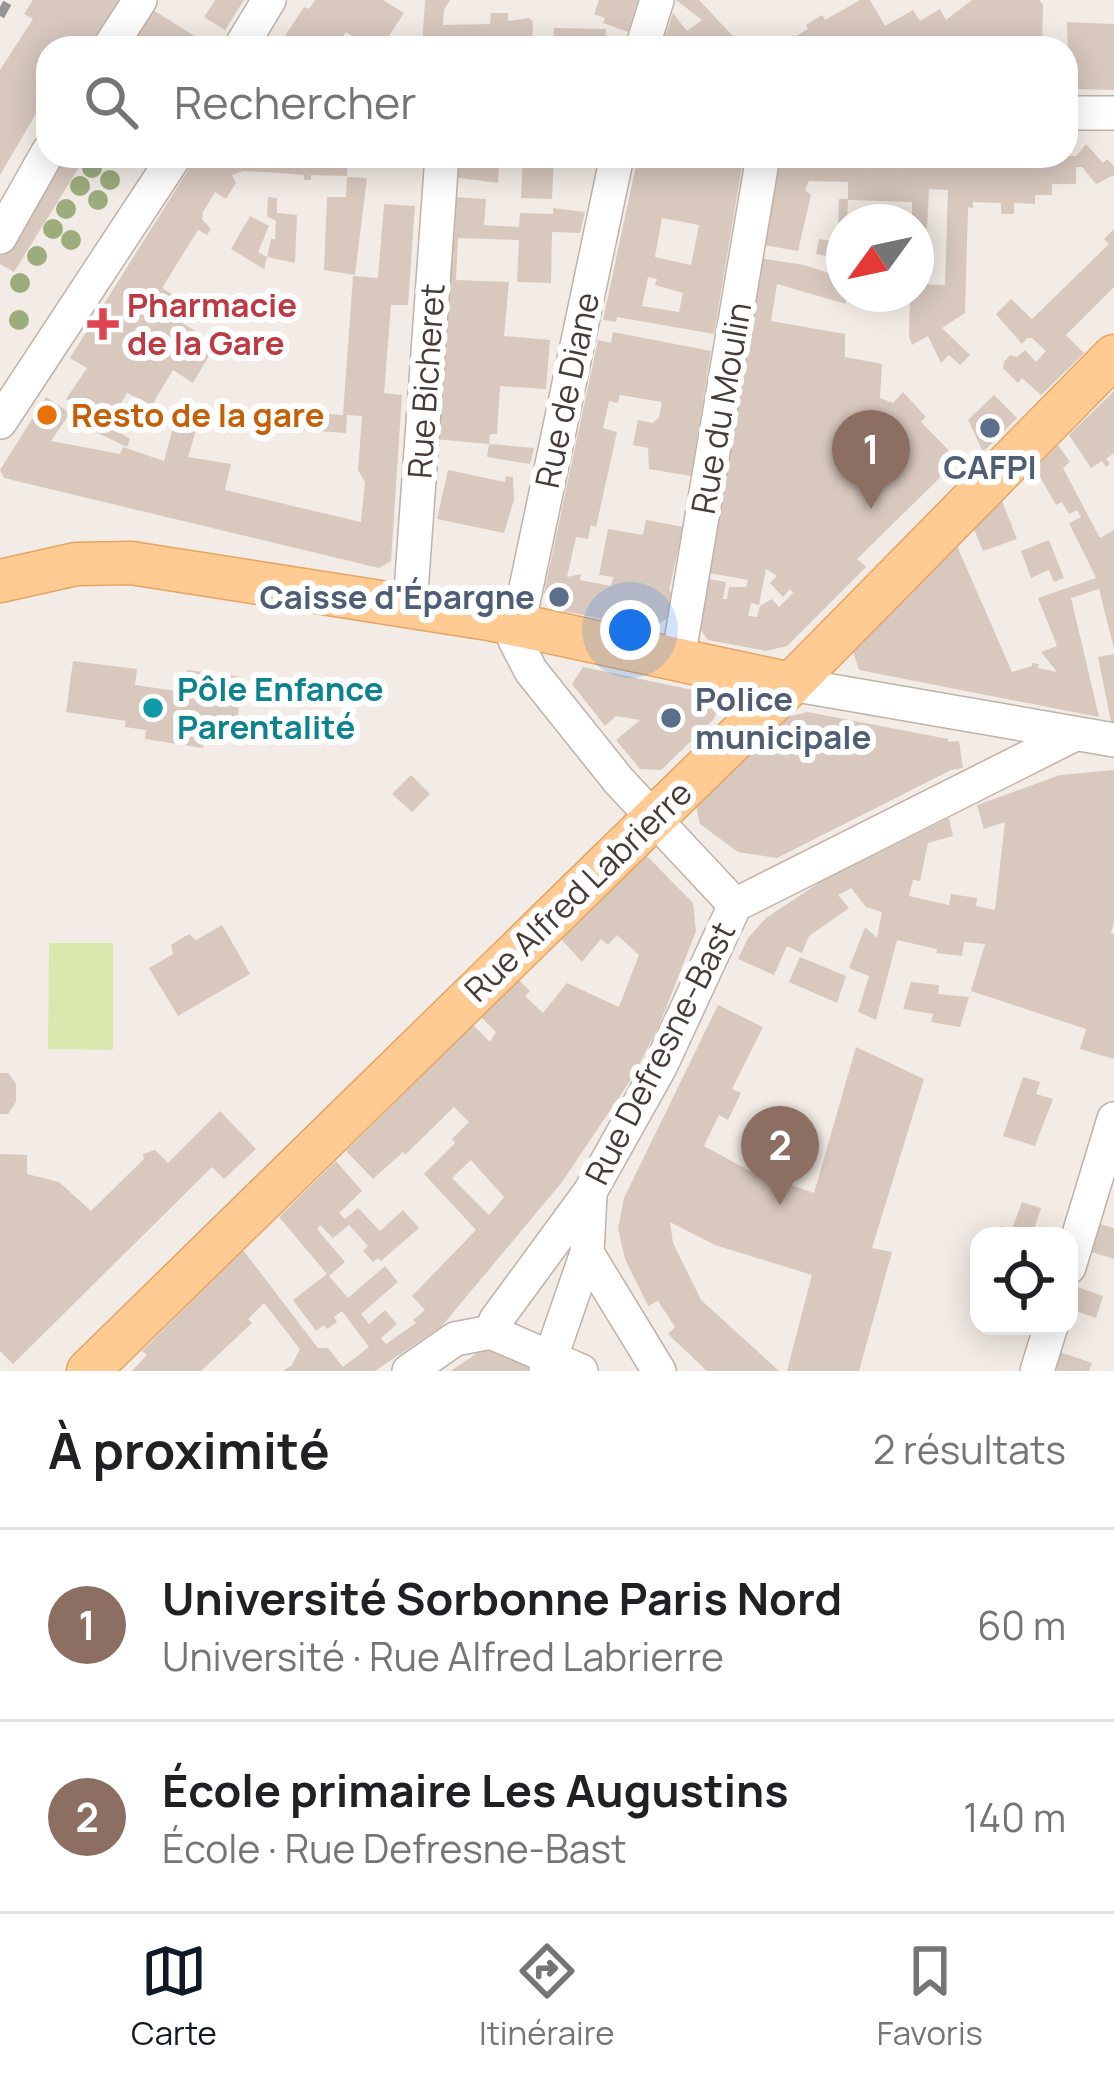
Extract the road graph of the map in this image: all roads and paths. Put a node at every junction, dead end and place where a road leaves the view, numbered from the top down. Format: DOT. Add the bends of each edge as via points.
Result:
graph roads {
  1 [pos="140,0"];
  2 [pos="268,0"];
  3 [pos="657,0"];
  4 [pos="118,36"];
  5 [pos="247,36"];
  6 [pos="646,36"];
  7 [pos="1078,113"];
  8 [pos="1114,113"];
  9 [pos="39,168"];
  10 [pos="167,168"];
  11 [pos="441,168"];
  12 [pos="613,168"];
  13 [pos="761,168"];
  14 [pos="0,237"];
  15 [pos="1114,356"];
  16 [pos="0,422"];
  17 [pos="0,581"];
  18 [pos="410,606"];
  19 [pos="517,625"];
  20 [pos="678,659"];
  21 [pos="791,684"];
  22 [pos="1073,735"];
  23 [pos="1114,740"];
  24 [pos="653,817"];
  25 [pos="735,904"];
  26 [pos="1114,1119"];
  27 [pos="590,1192"];
  28 [pos="1078,1237"];
  29 [pos="587,1253"];
  30 [pos="491,1332"];
  31 [pos="1048,1335"];
  32 [pos="646,1365"];
  33 [pos="560,1366"];
  34 [pos="88,1371"];
  35 [pos="410,1371"];
  36 [pos="1037,1371"];
  1 -- 4 [label="street"];
  2 -- 5 [label="street"];
  3 -- 6 [label="street"];
  7 -- 8 [label="street"];
  9 -- 14 [label="street"];
  10 -- 16 [label="street"];
  11 -- 18 [label="street, Rue Bicheret"];
  12 -- 19 [label="street, Rue de Diane"];
  13 -- 20 [label="street, Rue du Moulin"];
  15 -- 21 [label="main road, Rue Alfred Labrierre"];
  17 -- 18 [label="main road" via="76,564 130,563"];
  18 -- 19 [label="main road"];
  19 -- 20 [label="main road"];
  19 -- 24 [label="street" via="517,649 531,671"];
  20 -- 21 [label="main road"];
  21 -- 22 [label="street"];
  21 -- 24 [label="main road, Rue Alfred Labrierre"];
  22 -- 23 [label="street"];
  22 -- 25 [label="street, Rue Defresne-Bast"];
  24 -- 25 [label="street"];
  24 -- 34 [label="main road, Rue Alfred Labrierre"];
  25 -- 27 [label="street, Rue Defresne-Bast" via="660,1067"];
  26 -- 28 [label="street"];
  27 -- 29 [label="street"];
  27 -- 30 [label="street, Rue Defresne-Bast"];
  29 -- 32 [label="street"];
  29 -- 33 [label="street"];
  30 -- 33 [label="street"];
  30 -- 35 [label="street" via="455,1339"];
  31 -- 36 [label="street"];
}
